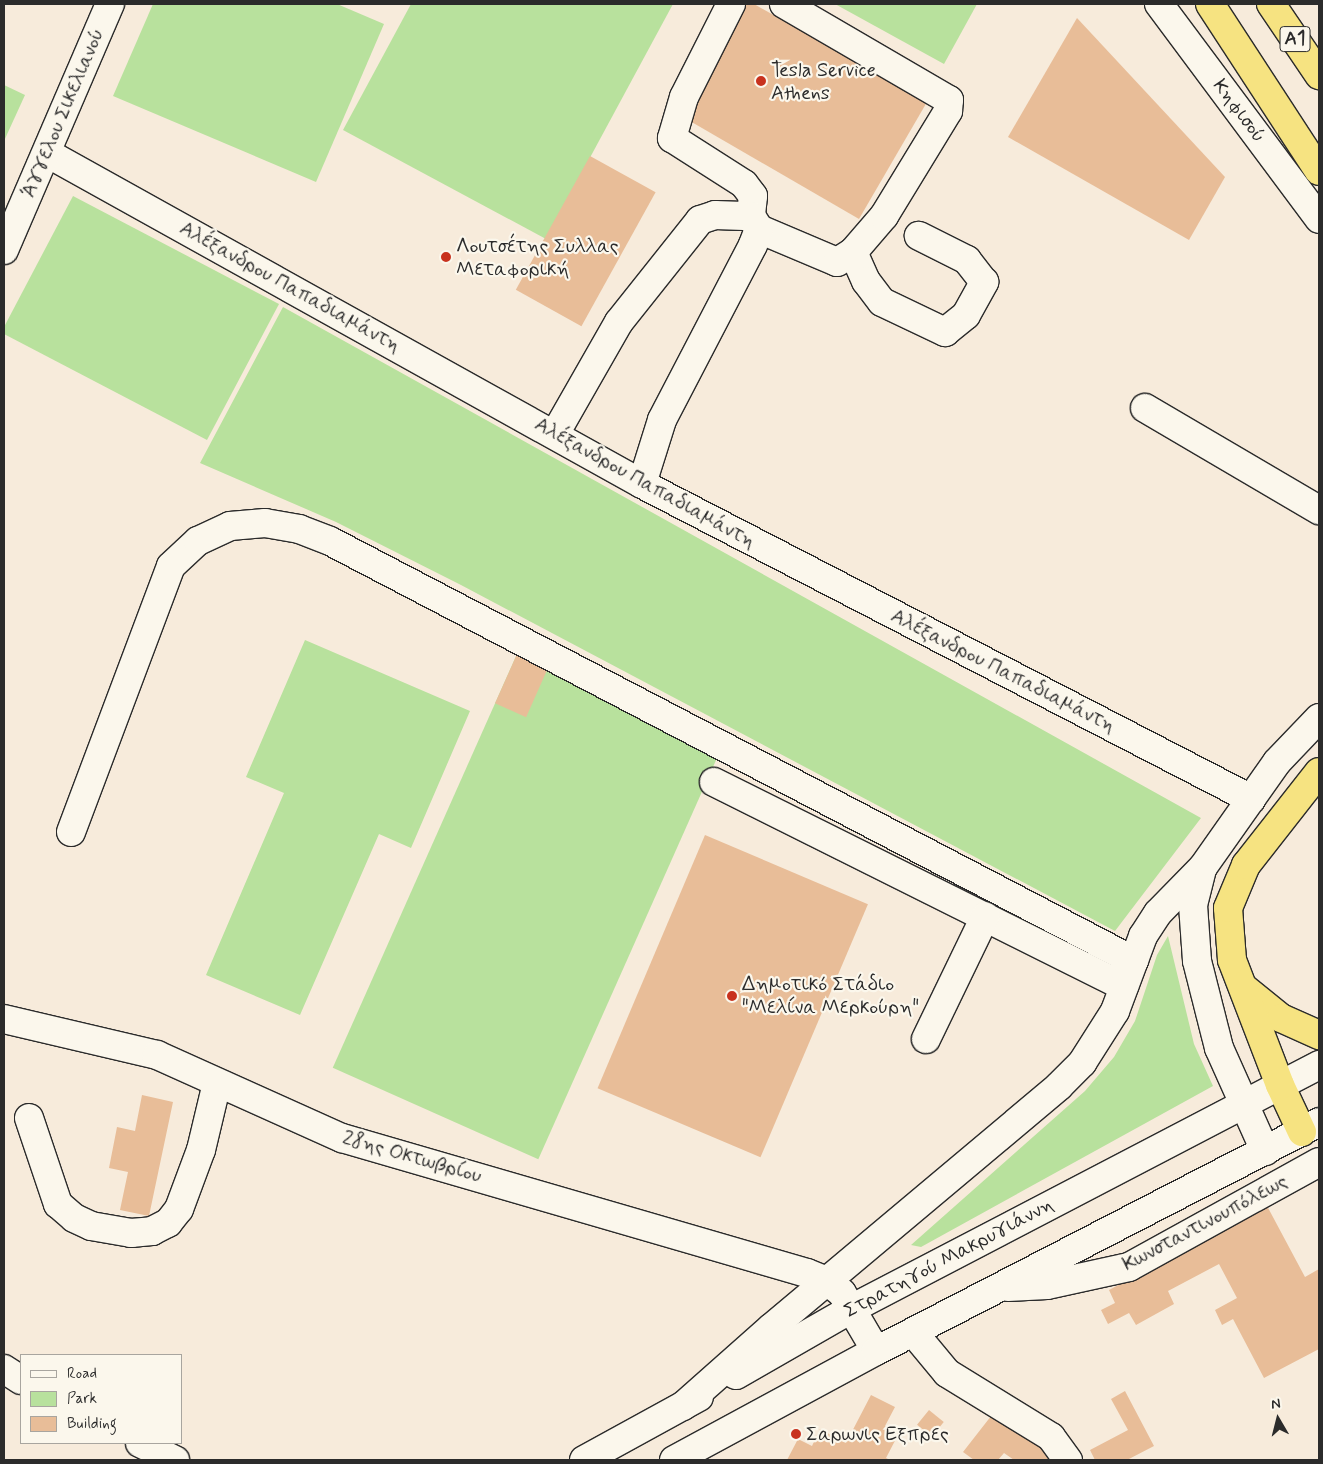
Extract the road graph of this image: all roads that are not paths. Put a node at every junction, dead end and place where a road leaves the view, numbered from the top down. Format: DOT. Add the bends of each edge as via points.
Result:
graph roads {
  1 [pos="110,4"];
  2 [pos="731,4"];
  3 [pos="784,4"];
  4 [pos="1159,4"];
  5 [pos="1210,4"];
  6 [pos="1271,4"];
  7 [pos="1319,75"];
  8 [pos="47,153"];
  9 [pos="1319,171"];
  10 [pos="1319,219"];
  11 [pos="755,223"];
  12 [pos="919,236"];
  13 [pos="4,250"];
  14 [pos="853,252"];
  15 [pos="1145,408"];
  16 [pos="555,434"];
  17 [pos="642,484"];
  18 [pos="1319,510"];
  19 [pos="1319,718"];
  20 [pos="1319,772"];
  21 [pos="714,782"];
  22 [pos="1251,799"];
  23 [pos="70,832"];
  24 [pos="1203,867"];
  25 [pos="985,917"];
  26 [pos="1128,973"];
  27 [pos="1243,988"];
  28 [pos="4,1019"];
  29 [pos="1319,1035"];
  30 [pos="926,1039"];
  31 [pos="1319,1065"];
  32 [pos="217,1083"];
  33 [pos="1280,1085"];
  34 [pos="1244,1102"];
  35 [pos="29,1118"];
  36 [pos="1310,1127"];
  37 [pos="1265,1151"];
  38 [pos="1319,1162"];
  39 [pos="827,1281"];
  40 [pos="999,1288"];
  41 [pos="852,1308"];
  42 [pos="913,1332"];
  43 [pos="876,1351"];
  44 [pos="4,1369"];
  45 [pos="20,1379"];
  46 [pos="684,1406"];
  47 [pos="142,1444"];
  48 [pos="175,1460"];
  49 [pos="584,1460"];
  50 [pos="674,1460"];
  51 [pos="1068,1460"];
  1 -- 8 [label="street, Άγγελου Σικελιανού"];
  2 -- 11 [label="street" via="684,97 672,138 744,184 753,196"];
  3 -- 14 [label="street" via="950,100 948,111 884,216"];
  4 -- 10 [label="street, Κηφισού"];
  5 -- 9 [label="highway"];
  6 -- 7 [label="highway, Α1"];
  8 -- 13 [label="street, Άγγελου Σικελιανού"];
  8 -- 16 [label="street, Αλέξανδρου Παπαδιαμάντη"];
  11 -- 14 [label="street" via="837,262"];
  11 -- 16 [label="street" via="714,215 700,220 619,322"];
  11 -- 17 [label="street" via="662,420"];
  12 -- 14 [label="street" via="967,260 984,282 966,315 945,332 882,302 866,281"];
  15 -- 18 [label="street"];
  16 -- 17 [label="street, Αλέξανδρου Παπαδιαμάντη"];
  17 -- 22 [label="street, Αλέξανδρου Παπαδιαμάντη"];
  19 -- 22 [label="street" via="1292,745"];
  20 -- 27 [label="highway" via="1266,836 1236,883 1228,908 1228,938"];
  21 -- 25 [label="street"];
  22 -- 24 [label="street"];
  23 -- 26 [label="street" via="171,566 198,541 230,526 265,524 299,528 330,541"];
  24 -- 26 [label="street" via="1158,913"];
  24 -- 34 [label="street" via="1193,905 1197,961 1219,1048"];
  25 -- 26 [label="street"];
  25 -- 30 [label="street"];
  26 -- 39 [label="street" via="1100,1039 1059,1086"];
  27 -- 29 [label="highway" via="1281,1018"];
  27 -- 33 [label="highway"];
  28 -- 32 [label="street, 28ης Οκτωβρίου" via="140,1050"];
  31 -- 33 [label="street, Στρατηγού Μακρυγιάννη"];
  32 -- 35 [label="street" via="201,1150 179,1209 168,1223 152,1231 130,1233 91,1226 58,1204"];
  32 -- 39 [label="street, 28ης Οκτωβρίου" via="342,1138 768,1260"];
  33 -- 34 [label="street, Στρατηγού Μακρυγιάννη"];
  33 -- 36 [label="highway"];
  34 -- 37 [label="street"];
  34 -- 41 [label="street, Στρατηγού Μακρυγιάννη"];
  36 -- 37 [label="street"];
  37 -- 40 [label="street"];
  38 -- 40 [label="street, Κωνσταντινουπόλεως" via="1129,1267 1047,1285"];
  39 -- 41 [label="street" via="840,1291"];
  39 -- 46 [label="street"];
  40 -- 42 [label="street"];
  41 -- 43 [label="street"];
  41 -- 46 [label="street, Στρατηγού Μακρυγιάννη"];
  42 -- 43 [label="street"];
  42 -- 51 [label="street" via="947,1373 1051,1437"];
  43 -- 50 [label="street"];
  44 -- 45 [label="street"];
  46 -- 49 [label="street, Στρατηγού Μακρυγιάννη"];
  47 -- 48 [label="street"];
}
